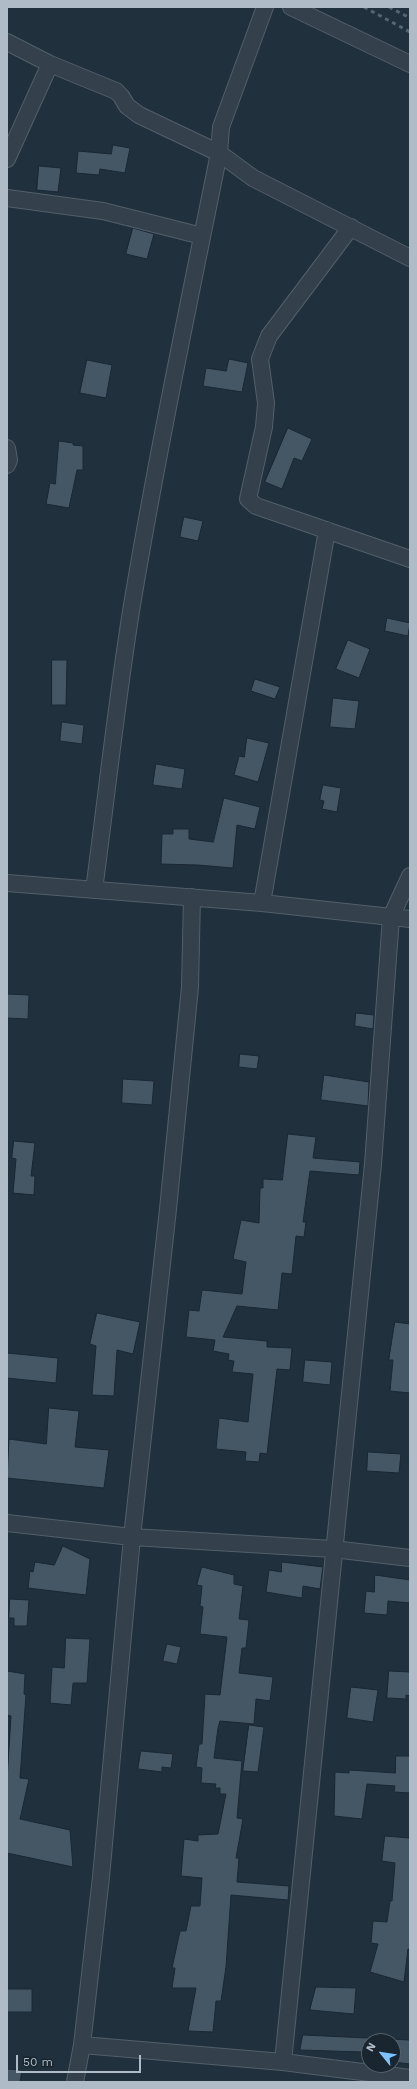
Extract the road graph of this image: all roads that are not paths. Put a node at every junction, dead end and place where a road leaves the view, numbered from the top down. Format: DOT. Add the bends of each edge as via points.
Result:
graph roads {
  1 [pos="265,7"];
  2 [pos="291,7"];
  3 [pos="7,42"];
  4 [pos="50,64"];
  5 [pos="410,64"];
  6 [pos="220,153"];
  7 [pos="7,159"];
  8 [pos="7,198"];
  9 [pos="351,227"];
  10 [pos="202,236"];
  11 [pos="410,258"];
  12 [pos="7,448"];
  13 [pos="7,465"];
  14 [pos="327,530"];
  15 [pos="410,559"];
  16 [pos="410,876"];
  17 [pos="7,883"];
  18 [pos="94,890"];
  19 [pos="192,897"];
  20 [pos="262,903"];
  21 [pos="391,917"];
  22 [pos="410,919"];
  23 [pos="7,1523"];
  24 [pos="132,1537"];
  25 [pos="333,1550"];
  26 [pos="410,1558"];
  27 [pos="82,2045"];
  28 [pos="283,2062"];
  29 [pos="410,2078"];
  30 [pos="75,2082"];
  1 -- 6 [label="street" via="221,127"];
  2 -- 5 [label="street"];
  3 -- 4 [label="street"];
  4 -- 6 [label="street" via="116,91 127,106 139,115"];
  4 -- 7 [label="street"];
  6 -- 9 [label="street" via="253,178"];
  6 -- 10 [label="street"];
  8 -- 10 [label="street" via="103,211"];
  9 -- 11 [label="street"];
  9 -- 14 [label="street" via="264,346 260,359 266,403 264,427 248,499 256,506"];
  10 -- 18 [label="street" via="164,419 133,601"];
  12 -- 13 [label="street"];
  14 -- 15 [label="street"];
  14 -- 20 [label="street"];
  16 -- 21 [label="street"];
  17 -- 18 [label="street"];
  18 -- 19 [label="street"];
  19 -- 20 [label="street"];
  19 -- 24 [label="street" via="190,987"];
  20 -- 21 [label="street"];
  21 -- 22 [label="street"];
  21 -- 25 [label="street" via="373,1164"];
  23 -- 24 [label="street"];
  24 -- 25 [label="street"];
  24 -- 27 [label="street" via="101,1877"];
  25 -- 26 [label="street"];
  25 -- 28 [label="street"];
  27 -- 28 [label="street"];
  27 -- 30 [label="street"];
  28 -- 29 [label="street"];
}
